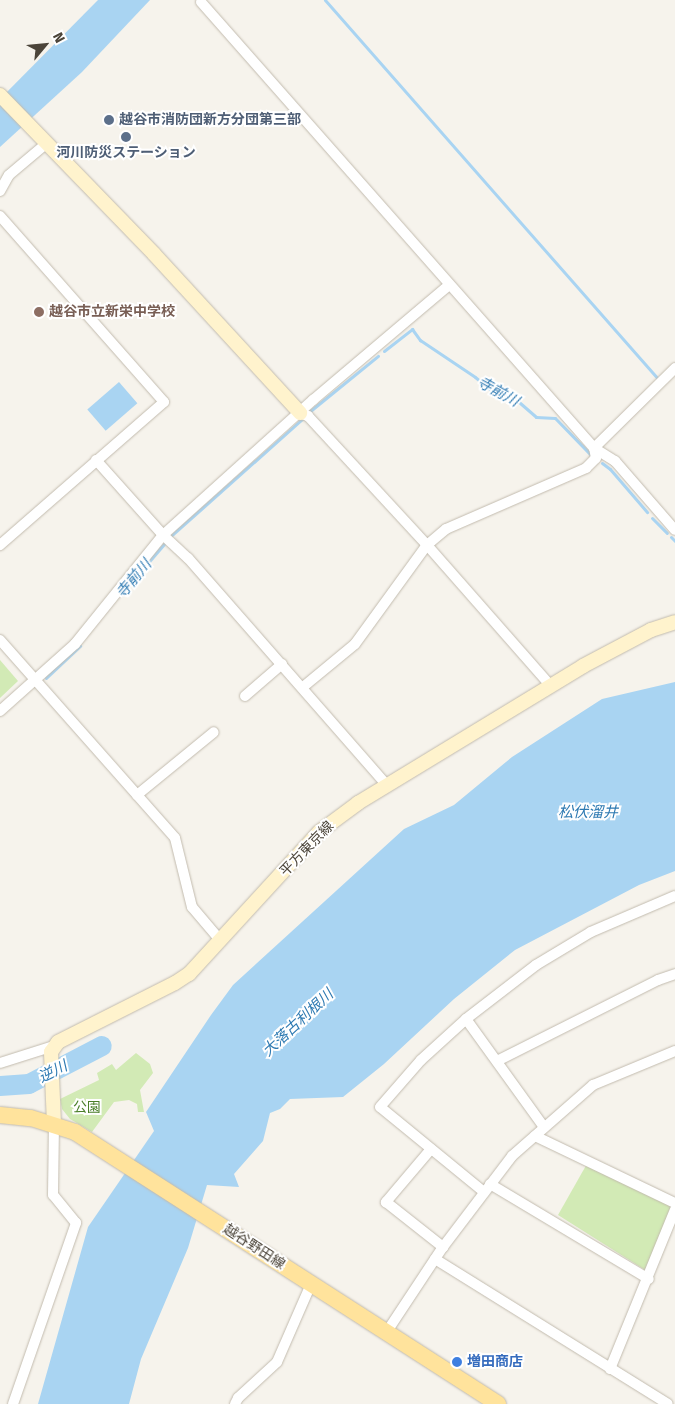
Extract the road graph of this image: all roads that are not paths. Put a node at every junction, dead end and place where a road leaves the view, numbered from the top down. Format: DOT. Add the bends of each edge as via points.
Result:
graph roads {
  1 [pos="201,2"];
  2 [pos="0,95"];
  3 [pos="44,141"];
  4 [pos="0,191"];
  5 [pos="0,216"];
  6 [pos="448,285"];
  7 [pos="675,368"];
  8 [pos="300,413"];
  9 [pos="594,448"];
  10 [pos="96,460"];
  11 [pos="675,530"];
  12 [pos="163,535"];
  13 [pos="0,545"];
  14 [pos="426,546"];
  15 [pos="675,622"];
  16 [pos="0,640"];
  17 [pos="282,664"];
  18 [pos="35,679"];
  19 [pos="550,685"];
  20 [pos="303,687"];
  21 [pos="246,696"];
  22 [pos="0,711"];
  23 [pos="214,732"];
  24 [pos="387,785"];
  25 [pos="137,795"];
  26 [pos="675,896"];
  27 [pos="220,940"];
  28 [pos="675,974"];
  29 [pos="466,1019"];
  30 [pos="54,1046"];
  31 [pos="675,1051"];
  32 [pos="497,1061"];
  33 [pos="0,1063"];
  34 [pos="0,1114"];
  35 [pos="54,1124"];
  36 [pos="544,1127"];
  37 [pos="535,1136"];
  38 [pos="431,1148"];
  39 [pos="487,1188"];
  40 [pos="675,1203"];
  41 [pos="675,1210"];
  42 [pos="443,1247"];
  43 [pos="435,1259"];
  44 [pos="649,1279"];
  45 [pos="311,1284"];
  46 [pos="386,1332"];
  47 [pos="610,1369"];
  48 [pos="13,1404"];
  49 [pos="235,1404"];
  50 [pos="498,1404"];
  51 [pos="668,1404"];
  1 -- 6 [label="street"];
  2 -- 3 [label="main road"];
  3 -- 4 [label="street" via="9,175"];
  3 -- 8 [label="main road" via="154,254"];
  5 -- 10 [label="street" via="164,402"];
  6 -- 8 [label="street"];
  6 -- 9 [label="street"];
  7 -- 9 [label="street"];
  8 -- 12 [label="street"];
  8 -- 14 [label="street" via="308,416"];
  9 -- 11 [label="street" via="615,461"];
  9 -- 14 [label="street" via="596,458 586,468 446,528"];
  10 -- 12 [label="street"];
  10 -- 13 [label="street"];
  12 -- 17 [label="street" via="188,558"];
  12 -- 18 [label="street" via="74,644"];
  14 -- 19 [label="street"];
  14 -- 20 [label="street" via="355,644"];
  15 -- 19 [label="main road, 平方東京線" via="627,642"];
  16 -- 18 [label="street"];
  17 -- 20 [label="street"];
  17 -- 21 [label="street"];
  18 -- 22 [label="street"];
  18 -- 25 [label="street"];
  19 -- 24 [label="main road, 平方東京線"];
  20 -- 24 [label="street"];
  23 -- 25 [label="street"];
  24 -- 27 [label="main road, 平方東京線" via="319,832"];
  25 -- 27 [label="street" via="175,838 192,907"];
  26 -- 29 [label="street" via="591,932 536,965"];
  27 -- 30 [label="main road, 平方東京線" via="182,979 86,1026"];
  28 -- 32 [label="street"];
  29 -- 32 [label="street"];
  29 -- 38 [label="street" via="421,1060 380,1106"];
  30 -- 33 [label="street"];
  30 -- 35 [label="main road" via="51,1052"];
  31 -- 36 [label="street" via="593,1085"];
  32 -- 36 [label="street"];
  34 -- 35 [label="main road, 越谷野田線"];
  35 -- 45 [label="main road, 越谷野田線" via="74,1132"];
  35 -- 48 [label="street" via="52,1195 76,1223"];
  36 -- 37 [label="street"];
  37 -- 39 [label="street" via="512,1156"];
  37 -- 40 [label="street"];
  38 -- 39 [label="street"];
  38 -- 42 [label="street" via="386,1202"];
  39 -- 42 [label="street"];
  39 -- 44 [label="street"];
  41 -- 44 [label="street"];
  42 -- 43 [label="street"];
  43 -- 46 [label="street"];
  43 -- 47 [label="street"];
  44 -- 47 [label="street"];
  45 -- 46 [label="main road, 越谷野田線"];
  45 -- 49 [label="street" via="277,1362"];
  46 -- 50 [label="main road, 越谷野田線"];
  47 -- 51 [label="street"];
}
